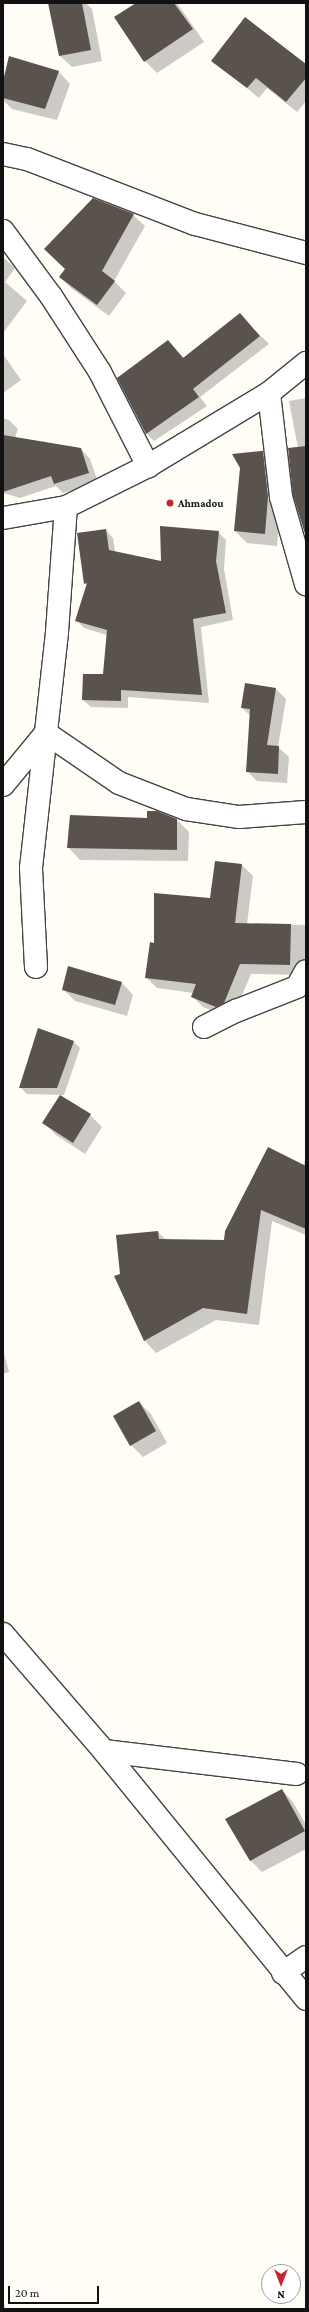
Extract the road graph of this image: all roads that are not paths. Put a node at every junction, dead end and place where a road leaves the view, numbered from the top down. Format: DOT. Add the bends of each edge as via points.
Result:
graph roads {
  1 [pos="3,154"];
  2 [pos="3,231"];
  3 [pos="306,253"];
  4 [pos="306,363"];
  5 [pos="269,393"];
  6 [pos="148,466"];
  7 [pos="66,507"];
  8 [pos="3,518"];
  9 [pos="306,584"];
  10 [pos="46,733"];
  11 [pos="3,785"];
  12 [pos="306,812"];
  13 [pos="36,967"];
  14 [pos="306,971"];
  15 [pos="204,1027"];
  16 [pos="3,1634"];
  17 [pos="104,1751"];
  18 [pos="297,1774"];
  19 [pos="306,1957"];
  20 [pos="283,1973"];
  21 [pos="306,1999"];
  1 -- 3 [label="street" via="27,159 195,224"];
  2 -- 6 [label="street" via="52,296 100,372"];
  4 -- 5 [label="street"];
  5 -- 6 [label="street"];
  5 -- 9 [label="street" via="281,497"];
  6 -- 7 [label="street"];
  7 -- 8 [label="street"];
  7 -- 10 [label="street" via="57,632"];
  10 -- 11 [label="street"];
  10 -- 12 [label="street" via="118,783 186,809 239,817"];
  10 -- 13 [label="street" via="31,868"];
  14 -- 15 [label="street" via="297,987 236,1011"];
  16 -- 17 [label="street"];
  17 -- 18 [label="street"];
  17 -- 20 [label="street"];
  19 -- 20 [label="street"];
  20 -- 21 [label="street"];
}
